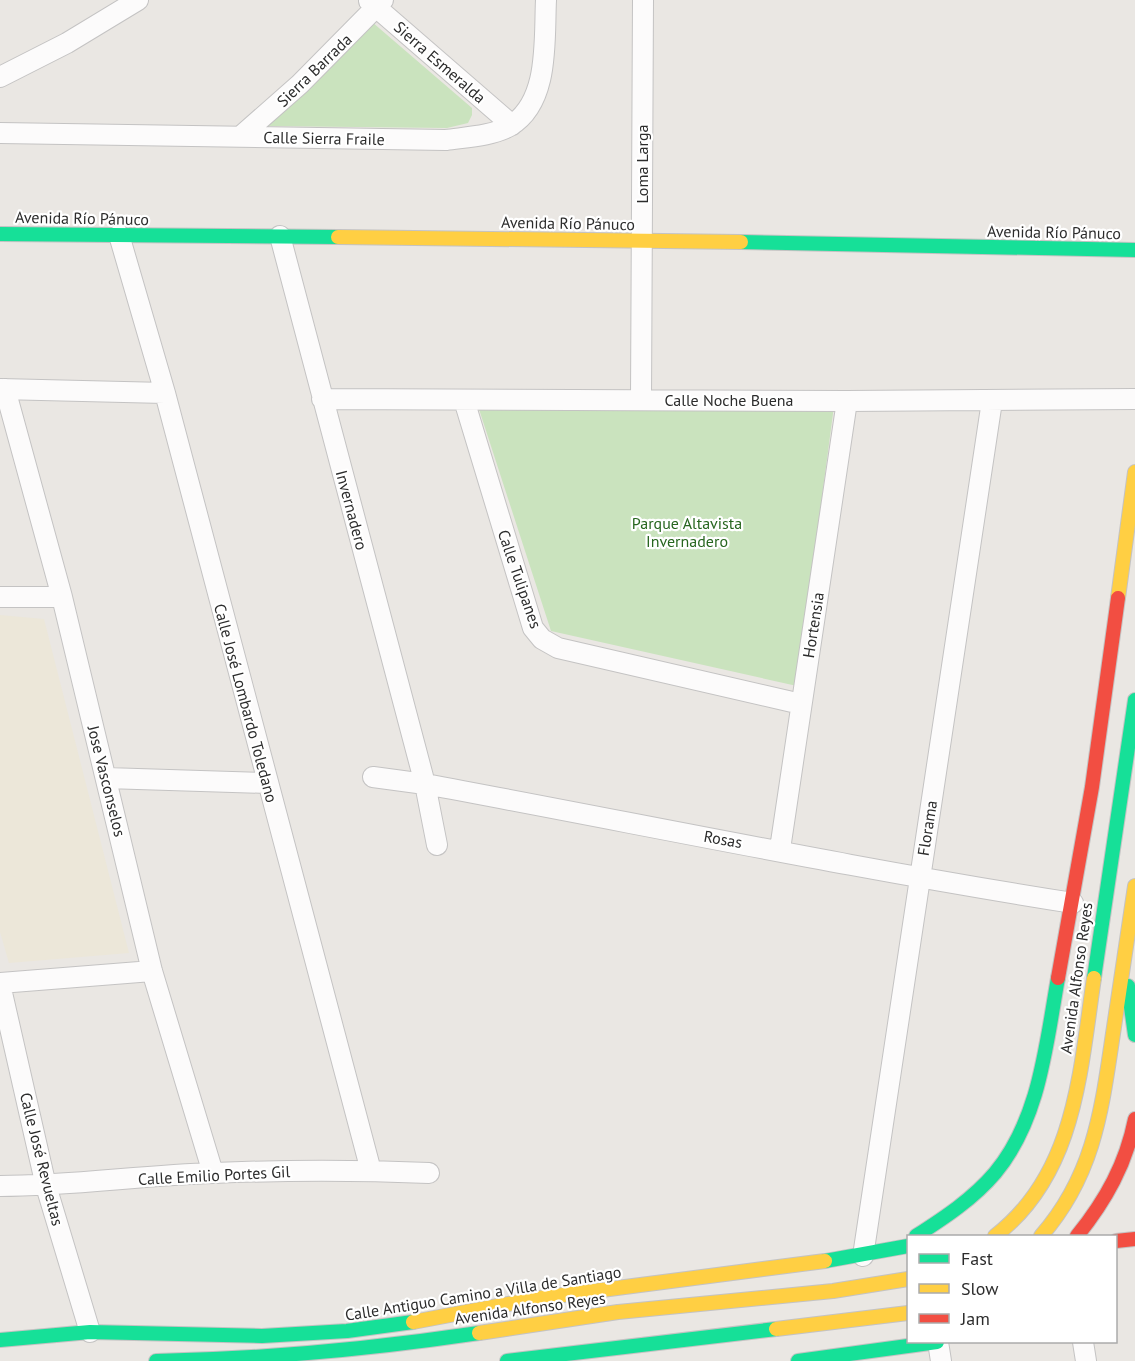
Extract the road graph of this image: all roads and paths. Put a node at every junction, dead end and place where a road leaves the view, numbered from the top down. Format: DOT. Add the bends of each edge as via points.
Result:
graph roads {
  1 [pos="138,0"];
  2 [pos="546,0"];
  3 [pos="644,0"];
  4 [pos="376,3"];
  5 [pos="0,77"];
  6 [pos="512,125"];
  7 [pos="0,133"];
  8 [pos="241,136"];
  9 [pos="0,234"];
  10 [pos="119,235"];
  11 [pos="280,236"];
  12 [pos="641,240"];
  13 [pos="1135,250"];
  14 [pos="2,389"];
  15 [pos="165,393"];
  16 [pos="322,399"];
  17 [pos="641,399"];
  18 [pos="1135,399"];
  19 [pos="464,400"];
  20 [pos="847,401"];
  21 [pos="992,401"];
  22 [pos="1135,472"];
  23 [pos="0,597"];
  24 [pos="62,597"];
  25 [pos="1135,700"];
  26 [pos="801,704"];
  27 [pos="373,777"];
  28 [pos="106,778"];
  29 [pos="267,783"];
  30 [pos="424,784"];
  31 [pos="437,845"];
  32 [pos="780,849"];
  33 [pos="920,879"];
  34 [pos="1135,886"];
  35 [pos="1073,903"];
  36 [pos="1123,963"];
  37 [pos="152,971"];
  38 [pos="0,983"];
  39 [pos="5,1026"];
  40 [pos="1135,1035"];
  41 [pos="1135,1119"];
  42 [pos="1053,1169"];
  43 [pos="371,1171"];
  44 [pos="213,1173"];
  45 [pos="429,1173"];
  46 [pos="0,1186"];
  47 [pos="46,1186"];
  48 [pos="1087,1187"];
  49 [pos="1111,1191"];
  50 [pos="1000,1233"];
  51 [pos="1022,1234"];
  52 [pos="917,1235"];
  53 [pos="1042,1235"];
  54 [pos="1078,1235"];
  55 [pos="1135,1239"];
  56 [pos="1117,1241"];
  57 [pos="907,1245"];
  58 [pos="862,1256"];
  59 [pos="723,1275"];
  60 [pos="907,1279"];
  61 [pos="618,1312"];
  62 [pos="907,1313"];
  63 [pos="90,1332"];
  64 [pos="0,1340"];
  65 [pos="924,1343"];
  66 [pos="938,1343"];
  67 [pos="1083,1343"];
  68 [pos="643,1353"];
  69 [pos="156,1361"];
  70 [pos="507,1361"];
  71 [pos="798,1361"];
  72 [pos="941,1361"];
  73 [pos="1086,1361"];
  1 -- 5 [label="street" via="67,44"];
  2 -- 6 [label="street" via="540,83"];
  3 -- 12 [label="street, Loma Larga"];
  4 -- 6 [label="street, Sierra Esmeralda"];
  4 -- 8 [label="street, Sierra Barrada" via="300,84"];
  6 -- 8 [label="street, Calle Sierra Fraile" via="480,136 447,140"];
  7 -- 8 [label="street, Calle Sierra Fraile"];
  9 -- 10 [label="street, Avenida Río Pánuco"];
  10 -- 11 [label="street, Avenida Río Pánuco"];
  10 -- 15 [label="street, Calle José Lombardo Toledano"];
  11 -- 12 [label="street, Avenida Río Pánuco"];
  11 -- 16 [label="street, Invernadero"];
  12 -- 13 [label="street, Avenida Río Pánuco"];
  12 -- 17 [label="street, Loma Larga"];
  14 -- 15 [label="street"];
  14 -- 24 [label="street, Jose Vasconselos"];
  15 -- 29 [label="street, Calle José Lombardo Toledano"];
  16 -- 19 [label="street, Calle Noche Buena"];
  16 -- 30 [label="street, Invernadero"];
  17 -- 19 [label="street, Calle Noche Buena"];
  17 -- 20 [label="street, Calle Noche Buena"];
  18 -- 21 [label="street, Calle Noche Buena"];
  19 -- 26 [label="street, Calle Tulipanes" via="533,628 542,639 558,648"];
  20 -- 21 [label="street, Calle Noche Buena"];
  20 -- 26 [label="street, Hortensia"];
  21 -- 33 [label="street, Florama"];
  22 -- 35 [label="street"];
  23 -- 24 [label="street"];
  24 -- 28 [label="street, Jose Vasconselos"];
  25 -- 42 [label="street, Avenida Alfonso Reyes" via="1075,1102"];
  26 -- 32 [label="street, Hortensia"];
  27 -- 30 [label="street, Rosas"];
  28 -- 29 [label="street"];
  28 -- 37 [label="street, Jose Vasconselos"];
  29 -- 43 [label="street, Calle José Lombardo Toledano"];
  30 -- 31 [label="street, Invernadero"];
  30 -- 32 [label="street, Rosas"];
  32 -- 33 [label="street, Rosas"];
  33 -- 35 [label="street, Rosas"];
  33 -- 58 [label="street, Florama"];
  34 -- 36 [label="street"];
  35 -- 52 [label="street" via="1032,1104 1015,1143 975,1196"];
  36 -- 40 [label="street"];
  36 -- 48 [label="street"];
  37 -- 38 [label="street"];
  37 -- 44 [label="street, Jose Vasconselos"];
  38 -- 39 [label="street, Calle José Revueltas"];
  39 -- 47 [label="street, Calle José Revueltas"];
  41 -- 49 [label="street" via="1127,1156"];
  42 -- 48 [label="street"];
  42 -- 50 [label="street, Avenida Alfonso Reyes" via="1032,1202"];
  43 -- 44 [label="street, Calle Emilio Portes Gil"];
  43 -- 45 [label="street, Calle Emilio Portes Gil"];
  44 -- 47 [label="street, Calle Emilio Portes Gil"];
  46 -- 47 [label="street, Calle Emilio Portes Gil"];
  47 -- 63 [label="street, Calle José Revueltas"];
  48 -- 49 [label="street"];
  48 -- 53 [label="street"];
  49 -- 54 [label="street"];
  50 -- 51 [label="street"];
  55 -- 56 [label="street"];
  57 -- 58 [label="street, Calle Antiguo Camino a Villa de Santiago"];
  58 -- 59 [label="street, Calle Antiguo Camino a Villa de Santiago"];
  59 -- 61 [label="street"];
  59 -- 63 [label="street, Calle Antiguo Camino a Villa de Santiago" via="540,1298 347,1331 262,1336"];
  60 -- 61 [label="street, Avenida Alfonso Reyes"];
  61 -- 69 [label="street, Avenida Alfonso Reyes" via="368,1349 251,1359"];
  62 -- 68 [label="street"];
  63 -- 64 [label="street, Calle Antiguo Camino a Villa de Santiago"];
  65 -- 71 [label="street"];
  66 -- 72 [label="street"];
  67 -- 73 [label="street"];
  68 -- 70 [label="street"];
}
